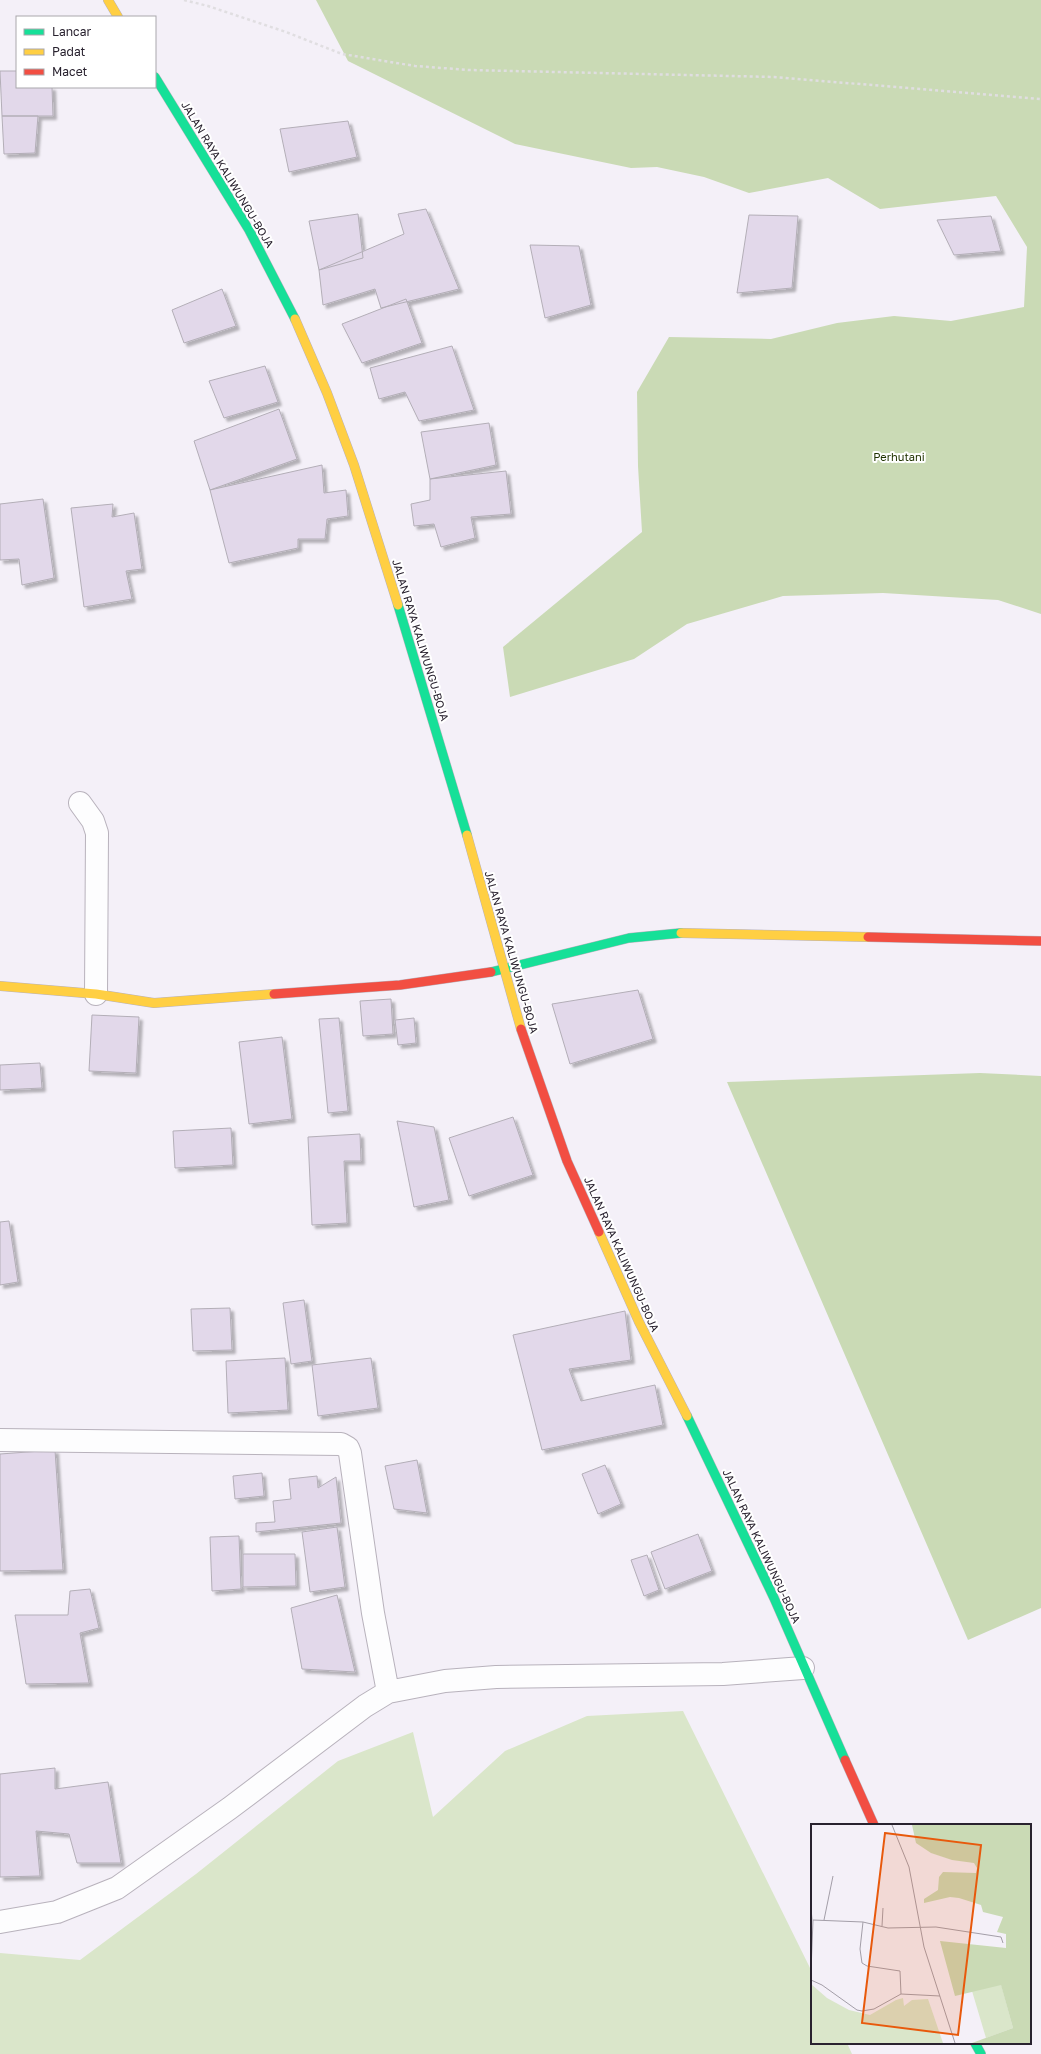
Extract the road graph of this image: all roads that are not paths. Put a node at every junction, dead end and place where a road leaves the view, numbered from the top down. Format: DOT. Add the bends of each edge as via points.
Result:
graph roads {
  1 [pos="108,0"];
  2 [pos="117,16"];
  3 [pos="156,79"];
  4 [pos="80,803"];
  5 [pos="1041,941"];
  6 [pos="504,970"];
  7 [pos="0,986"];
  8 [pos="96,994"];
  9 [pos="0,1440"];
  10 [pos="804,1668"];
  11 [pos="388,1692"];
  12 [pos="874,1824"];
  13 [pos="0,1922"];
  14 [pos="976,2044"];
  15 [pos="981,2054"];
  1 -- 2 [label="main road"];
  3 -- 6 [label="main road, JALAN RAYA KALIWUNGU-BOJA" via="249,230 301,330 327,393 354,465 400,610"];
  4 -- 8 [label="street" via="94,821 97,834"];
  5 -- 6 [label="main road" via="675,933 629,938"];
  6 -- 8 [label="main road" via="400,985 154,1003"];
  6 -- 10 [label="main road, JALAN RAYA KALIWUNGU-BOJA" via="530,1058 567,1161 639,1322 692,1425 774,1598"];
  7 -- 8 [label="main road"];
  9 -- 11 [label="street" via="345,1446 350,1453 373,1613"];
  10 -- 11 [label="street" via="723,1674 496,1677 445,1681"];
  10 -- 12 [label="main road, JALAN RAYA KALIWUNGU-BOJA"];
  11 -- 13 [label="street" via="365,1706 236,1804 117,1888 57,1912"];
  14 -- 15 [label="main road"];
}
